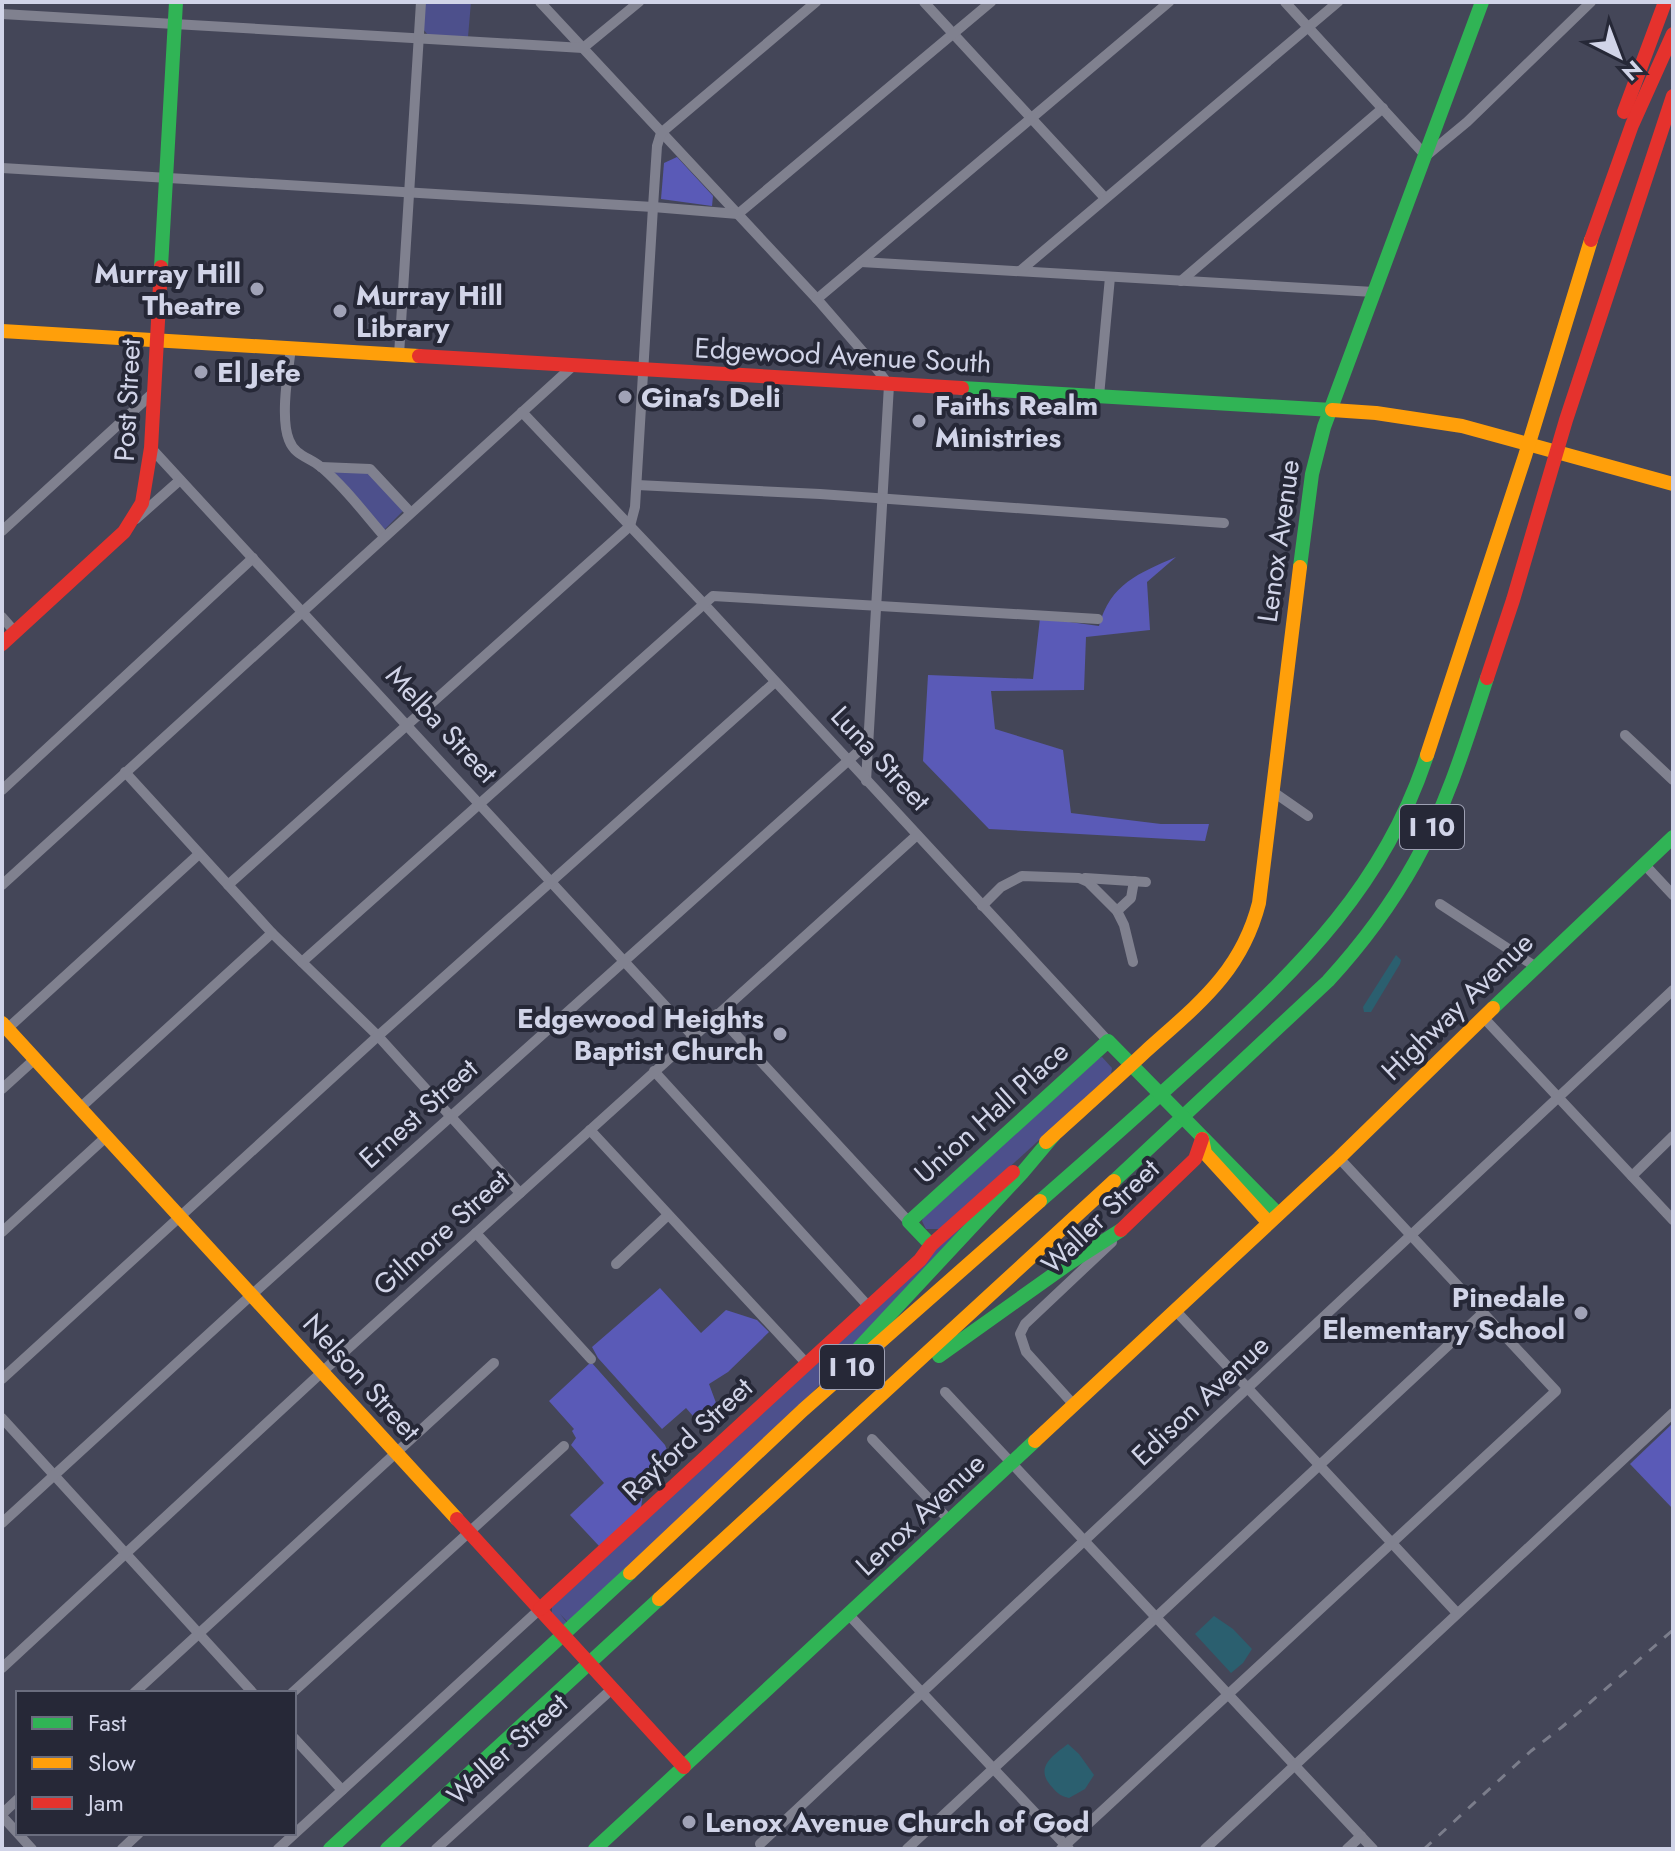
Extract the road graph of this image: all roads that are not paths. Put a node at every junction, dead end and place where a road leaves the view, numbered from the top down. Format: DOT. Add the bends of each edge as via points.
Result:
graph roads {
  1 [pos="176,2"];
  2 [pos="421,2"];
  3 [pos="540,2"];
  4 [pos="639,2"];
  5 [pos="816,2"];
  6 [pos="924,2"];
  7 [pos="991,2"];
  8 [pos="1169,2"];
  9 [pos="1285,2"];
  10 [pos="1338,2"];
  11 [pos="1482,2"];
  12 [pos="1591,2"];
  13 [pos="1665,2"];
  14 [pos="2,14"];
  15 [pos="175,24"];
  16 [pos="1308,27"];
  17 [pos="954,34"];
  18 [pos="1673,34"];
  19 [pos="418,38"];
  20 [pos="583,48"];
  21 [pos="1673,96"];
  22 [pos="1383,108"];
  23 [pos="1032,118"];
  24 [pos="1673,127"];
  25 [pos="661,133"];
  26 [pos="1426,156"];
  27 [pos="1649,166"];
  28 [pos="2,168"];
  29 [pos="167,178"];
  30 [pos="1607,187"];
  31 [pos="409,192"];
  32 [pos="1105,198"];
  33 [pos="653,207"];
  34 [pos="738,214"];
  35 [pos="861,262"];
  36 [pos="1020,271"];
  37 [pos="1110,277"];
  38 [pos="1181,281"];
  39 [pos="1374,292"];
  40 [pos="817,299"];
  41 [pos="2,331"];
  42 [pos="156,340"];
  43 [pos="291,348"];
  44 [pos="399,355"];
  45 [pos="574,365"];
  46 [pos="644,370"];
  47 [pos="889,385"];
  48 [pos="154,392"];
  49 [pos="1099,396"];
  50 [pos="1331,410"];
  51 [pos="522,412"];
  52 [pos="151,448"];
  53 [pos="321,467"];
  54 [pos="180,480"];
  55 [pos="1673,484"];
  56 [pos="637,485"];
  57 [pos="884,499"];
  58 [pos="410,512"];
  59 [pos="135,521"];
  60 [pos="1224,523"];
  61 [pos="630,526"];
  62 [pos="2,531"];
  63 [pos="384,536"];
  64 [pos="253,558"];
  65 [pos="703,603"];
  66 [pos="877,605"];
  67 [pos="302,611"];
  68 [pos="2,617"];
  69 [pos="1098,619"];
  70 [pos="15,632"];
  71 [pos="2,644"];
  72 [pos="775,682"];
  73 [pos="408,725"];
  74 [pos="1625,735"];
  75 [pos="869,742"];
  76 [pos="847,760"];
  77 [pos="125,772"];
  78 [pos="1673,780"];
  79 [pos="866,781"];
  80 [pos="2,790"];
  81 [pos="1272,791"];
  82 [pos="479,803"];
  83 [pos="1308,816"];
  84 [pos="917,835"];
  85 [pos="1673,837"];
  86 [pos="199,854"];
  87 [pos="1644,864"];
  88 [pos="1079,878"];
  89 [pos="552,881"];
  90 [pos="2,885"];
  91 [pos="228,885"];
  92 [pos="1673,895"];
  93 [pos="1440,904"];
  94 [pos="982,906"];
  95 [pos="1117,911"];
  96 [pos="272,933"];
  97 [pos="624,959"];
  98 [pos="302,962"];
  99 [pos="1133,962"];
  100 [pos="1536,967"];
  101 [pos="1673,990"];
  102 [pos="717,1014"];
  103 [pos="1483,1017"];
  104 [pos="5,1026"];
  105 [pos="378,1036"];
  106 [pos="693,1036"];
  107 [pos="1108,1041"];
  108 [pos="35,1059"];
  109 [pos="1130,1065"];
  110 [pos="654,1071"];
  111 [pos="2,1089"];
  112 [pos="1559,1098"];
  113 [pos="80,1108"];
  114 [pos="451,1115"];
  115 [pos="590,1130"];
  116 [pos="1054,1135"];
  117 [pos="1673,1136"];
  118 [pos="106,1137"];
  119 [pos="1202,1139"];
  120 [pos="1339,1158"];
  121 [pos="1632,1176"];
  122 [pos="520,1193"];
  123 [pos="668,1215"];
  124 [pos="180,1216"];
  125 [pos="1273,1218"];
  126 [pos="1673,1220"];
  127 [pos="909,1222"];
  128 [pos="1121,1230"];
  129 [pos="2,1232"];
  130 [pos="476,1233"];
  131 [pos="1411,1236"];
  132 [pos="931,1245"];
  133 [pos="616,1264"];
  134 [pos="252,1295"];
  135 [pos="869,1307"];
  136 [pos="1175,1310"];
  137 [pos="1483,1313"];
  138 [pos="591,1359"];
  139 [pos="494,1363"];
  140 [pos="807,1364"];
  141 [pos="322,1372"];
  142 [pos="2,1379"];
  143 [pos="1249,1387"];
  144 [pos="945,1392"];
  145 [pos="1074,1405"];
  146 [pos="803,1410"];
  147 [pos="1673,1413"];
  148 [pos="2,1418"];
  149 [pos="872,1439"];
  150 [pos="564,1446"];
  151 [pos="396,1453"];
  152 [pos="809,1461"];
  153 [pos="1013,1463"];
  154 [pos="1320,1466"];
  155 [pos="54,1476"];
  156 [pos="950,1521"];
  157 [pos="2,1523"];
  158 [pos="468,1531"];
  159 [pos="1085,1541"];
  160 [pos="1392,1542"];
  161 [pos="127,1553"];
  162 [pos="540,1609"];
  163 [pos="1457,1613"];
  164 [pos="849,1615"];
  165 [pos="1157,1617"];
  166 [pos="199,1633"];
  167 [pos="2,1668"];
  168 [pos="613,1688"];
  169 [pos="136,1691"];
  170 [pos="251,1691"];
  171 [pos="294,1691"];
  172 [pos="923,1693"];
  173 [pos="1228,1694"];
  174 [pos="296,1740"];
  175 [pos="1294,1765"];
  176 [pos="684,1767"];
  177 [pos="994,1770"];
  178 [pos="342,1790"];
  179 [pos="2,1815"];
  180 [pos="16,1831"];
  181 [pos="296,1832"];
  182 [pos="137,1835"];
  183 [pos="293,1835"];
  184 [pos="1361,1836"];
  185 [pos="760,1844"];
  186 [pos="1065,1848"];
  187 [pos="122,1849"];
  188 [pos="278,1849"];
  189 [pos="330,1849"];
  190 [pos="387,1849"];
  191 [pos="436,1849"];
  192 [pos="595,1849"];
  193 [pos="907,1849"];
  194 [pos="1205,1849"];
  195 [pos="1347,1849"];
  196 [pos="1373,1849"];
  1 -- 15 [label="main road, Post Street"];
  2 -- 19 [label="street"];
  3 -- 20 [label="street"];
  4 -- 20 [label="street"];
  5 -- 25 [label="street"];
  6 -- 17 [label="street"];
  7 -- 17 [label="street"];
  8 -- 23 [label="street"];
  9 -- 16 [label="street"];
  10 -- 16 [label="street"];
  11 -- 26 [label="main road, Lenox Avenue"];
  12 -- 26 [label="street"];
  13 -- 30 [label="main road" via="1617,133"];
  14 -- 15 [label="street"];
  15 -- 19 [label="street"];
  15 -- 29 [label="main road, Post Street"];
  16 -- 22 [label="street"];
  16 -- 32 [label="street"];
  17 -- 23 [label="street"];
  17 -- 34 [label="street"];
  18 -- 30 [label="main road, I 10"];
  19 -- 20 [label="street"];
  19 -- 31 [label="street"];
  20 -- 25 [label="street"];
  21 -- 27 [label="main road, I 10"];
  22 -- 26 [label="street"];
  22 -- 38 [label="street"];
  23 -- 32 [label="street"];
  23 -- 35 [label="street"];
  24 -- 27 [label="main road"];
  25 -- 33 [label="street"];
  25 -- 34 [label="street"];
  26 -- 39 [label="main road, Lenox Avenue"];
  27 -- 152 [label="main road, I 10" via="1466,741 1415,862 1359,947 1319,990"];
  28 -- 29 [label="street"];
  29 -- 31 [label="street"];
  29 -- 42 [label="main road, Post Street"];
  30 -- 146 [label="main road, I 10" via="1421,774 1371,875 1282,983"];
  31 -- 33 [label="street"];
  31 -- 44 [label="street"];
  32 -- 36 [label="street"];
  33 -- 34 [label="street"];
  33 -- 46 [label="street"];
  34 -- 40 [label="street"];
  35 -- 36 [label="street"];
  35 -- 40 [label="street"];
  36 -- 37 [label="street"];
  37 -- 38 [label="street"];
  37 -- 49 [label="street"];
  38 -- 39 [label="street"];
  39 -- 50 [label="main road, Lenox Avenue"];
  40 -- 47 [label="street"];
  41 -- 42 [label="main road, Edgewood Avenue South"];
  42 -- 43 [label="main road, Edgewood Avenue South"];
  42 -- 48 [label="main road, Post Street"];
  43 -- 44 [label="main road, Edgewood Avenue South"];
  43 -- 53 [label="street" via="287,436 296,452"];
  44 -- 45 [label="main road, Edgewood Avenue South"];
  45 -- 46 [label="main road, Edgewood Avenue South"];
  45 -- 51 [label="street"];
  46 -- 47 [label="main road, Edgewood Avenue South"];
  46 -- 56 [label="street"];
  47 -- 49 [label="main road, Edgewood Avenue South"];
  47 -- 57 [label="street"];
  48 -- 52 [label="main road, Post Street"];
  48 -- 62 [label="street"];
  49 -- 50 [label="main road, Edgewood Avenue South"];
  50 -- 55 [label="main road, Edgewood Avenue South" via="1462,426"];
  50 -- 81 [label="main road, Lenox Avenue" via="1305,515"];
  51 -- 58 [label="street"];
  51 -- 61 [label="street, Luna Street"];
  52 -- 54 [label="street, Melba Street"];
  52 -- 59 [label="main road, Post Street" via="144,504"];
  53 -- 58 [label="street" via="370,469"];
  53 -- 63 [label="street"];
  54 -- 59 [label="street"];
  54 -- 64 [label="street, Melba Street"];
  56 -- 57 [label="street"];
  56 -- 61 [label="street"];
  57 -- 60 [label="street"];
  57 -- 66 [label="street"];
  58 -- 63 [label="street"];
  59 -- 70 [label="main road"];
  61 -- 65 [label="street, Luna Street"];
  61 -- 73 [label="street"];
  63 -- 67 [label="street"];
  64 -- 67 [label="street, Melba Street"];
  64 -- 80 [label="street"];
  65 -- 66 [label="street" via="713,596"];
  65 -- 72 [label="street, Luna Street"];
  65 -- 82 [label="street"];
  66 -- 69 [label="street"];
  66 -- 75 [label="street"];
  67 -- 73 [label="street, Melba Street"];
  67 -- 77 [label="street"];
  68 -- 70 [label="street"];
  70 -- 71 [label="main road"];
  72 -- 76 [label="street, Luna Street"];
  72 -- 89 [label="street"];
  73 -- 82 [label="street, Melba Street"];
  73 -- 91 [label="street"];
  74 -- 78 [label="street"];
  75 -- 76 [label="street, Ernest Street"];
  75 -- 79 [label="street"];
  76 -- 79 [label="street, Luna Street"];
  76 -- 97 [label="street, Ernest Street"];
  77 -- 86 [label="street"];
  77 -- 90 [label="street"];
  79 -- 84 [label="street, Luna Street"];
  81 -- 83 [label="street"];
  81 -- 109 [label="main road, Lenox Avenue" via="1259,903 1242,952 1212,992"];
  82 -- 89 [label="street, Melba Street"];
  82 -- 98 [label="street"];
  84 -- 94 [label="street, Luna Street"];
  84 -- 102 [label="street, Gilmore Street"];
  85 -- 87 [label="main road, Highway Avenue"];
  86 -- 91 [label="street"];
  86 -- 104 [label="street"];
  87 -- 92 [label="street"];
  87 -- 100 [label="main road, Highway Avenue"];
  88 -- 94 [label="street" via="1022,876"];
  88 -- 95 [label="street"];
  88 -- 95 [label="street" via="1140,881"];
  89 -- 97 [label="street, Melba Street"];
  89 -- 105 [label="street"];
  91 -- 96 [label="street"];
  93 -- 100 [label="street"];
  94 -- 107 [label="street, Luna Street"];
  95 -- 99 [label="street"];
  96 -- 98 [label="street"];
  96 -- 113 [label="street"];
  97 -- 106 [label="street, Melba Street"];
  97 -- 114 [label="street, Ernest Street"];
  98 -- 105 [label="street"];
  100 -- 103 [label="main road, Highway Avenue"];
  101 -- 112 [label="street, Edison Avenue"];
  102 -- 106 [label="street, Gilmore Street"];
  102 -- 127 [label="street"];
  103 -- 112 [label="street"];
  103 -- 120 [label="main road, Highway Avenue"];
  104 -- 108 [label="main road, Nelson Street"];
  105 -- 114 [label="street"];
  105 -- 124 [label="street"];
  106 -- 110 [label="street, Gilmore Street"];
  107 -- 109 [label="main road, Luna Street"];
  107 -- 127 [label="main road, Union Hall Place"];
  108 -- 111 [label="street"];
  108 -- 113 [label="main road, Nelson Street"];
  109 -- 116 [label="main road, Rayford Street"];
  109 -- 119 [label="main road, Luna Street"];
  110 -- 115 [label="street, Gilmore Street"];
  110 -- 135 [label="street"];
  112 -- 121 [label="street"];
  112 -- 131 [label="street, Edison Avenue"];
  113 -- 118 [label="main road, Nelson Street"];
  114 -- 122 [label="street"];
  114 -- 134 [label="street, Ernest Street"];
  115 -- 122 [label="street, Gilmore Street"];
  115 -- 123 [label="street"];
  116 -- 132 [label="main road, Rayford Street"];
  116 -- 146 [label="main road"];
  117 -- 121 [label="street"];
  118 -- 124 [label="main road, Nelson Street"];
  118 -- 129 [label="street"];
  119 -- 125 [label="main road, Luna Street"];
  119 -- 128 [label="main road, Waller Street" via="1195,1159"];
  120 -- 125 [label="main road, Highway Avenue"];
  120 -- 131 [label="street"];
  121 -- 126 [label="street"];
  122 -- 130 [label="street, Gilmore Street"];
  123 -- 133 [label="street"];
  123 -- 140 [label="street"];
  124 -- 134 [label="main road, Nelson Street"];
  124 -- 142 [label="street"];
  125 -- 136 [label="main road, Lenox Avenue"];
  127 -- 132 [label="main road"];
  128 -- 145 [label="street, Waller Street" via="1020,1334 1026,1352"];
  128 -- 152 [label="main road" via="921,1370"];
  130 -- 138 [label="street"];
  130 -- 141 [label="street, Gilmore Street"];
  131 -- 137 [label="street"];
  131 -- 143 [label="street, Edison Avenue"];
  132 -- 135 [label="main road, Rayford Street"];
  134 -- 141 [label="main road, Nelson Street"];
  134 -- 155 [label="street, Ernest Street"];
  135 -- 140 [label="main road, Rayford Street"];
  136 -- 143 [label="street"];
  136 -- 145 [label="main road, Lenox Avenue"];
  137 -- 154 [label="street"];
  137 -- 160 [label="street" via="1556,1391"];
  139 -- 151 [label="street"];
  140 -- 162 [label="main road, Rayford Street"];
  141 -- 151 [label="main road, Nelson Street"];
  141 -- 161 [label="street, Gilmore Street"];
  143 -- 154 [label="street"];
  143 -- 159 [label="street, Edison Avenue"];
  144 -- 153 [label="street"];
  145 -- 153 [label="main road, Lenox Avenue"];
  146 -- 189 [label="main road, I 10"];
  147 -- 163 [label="street"];
  148 -- 155 [label="street"];
  149 -- 156 [label="street"];
  150 -- 158 [label="street"];
  151 -- 158 [label="main road, Nelson Street"];
  151 -- 166 [label="street"];
  152 -- 190 [label="main road, I 10"];
  153 -- 156 [label="main road, Lenox Avenue"];
  153 -- 159 [label="street"];
  154 -- 160 [label="street"];
  154 -- 165 [label="street"];
  155 -- 157 [label="street, Ernest Street"];
  155 -- 161 [label="street"];
  156 -- 164 [label="main road, Lenox Avenue"];
  158 -- 162 [label="main road, Nelson Street"];
  158 -- 171 [label="street"];
  159 -- 165 [label="street"];
  159 -- 172 [label="street, Edison Avenue"];
  160 -- 163 [label="street"];
  160 -- 173 [label="street"];
  161 -- 166 [label="street"];
  161 -- 167 [label="street, Gilmore Street"];
  162 -- 168 [label="main road, Nelson Street"];
  162 -- 178 [label="street, Rayford Street"];
  163 -- 175 [label="street"];
  164 -- 172 [label="street"];
  164 -- 176 [label="main road, Lenox Avenue"];
  165 -- 173 [label="street"];
  165 -- 177 [label="street"];
  166 -- 169 [label="street"];
  166 -- 170 [label="street"];
  168 -- 176 [label="main road, Nelson Street"];
  168 -- 191 [label="street, Waller Street"];
  172 -- 177 [label="street"];
  172 -- 185 [label="street, Edison Avenue"];
  173 -- 175 [label="street"];
  173 -- 186 [label="street"];
  174 -- 178 [label="street"];
  175 -- 184 [label="street"];
  175 -- 194 [label="street"];
  176 -- 192 [label="main road, Lenox Avenue"];
  177 -- 186 [label="street"];
  177 -- 193 [label="street"];
  178 -- 181 [label="street, Rayford Street"];
  179 -- 180 [label="street"];
  182 -- 187 [label="street"];
  183 -- 188 [label="street, Rayford Street"];
  184 -- 195 [label="street"];
  184 -- 196 [label="street"];
}
